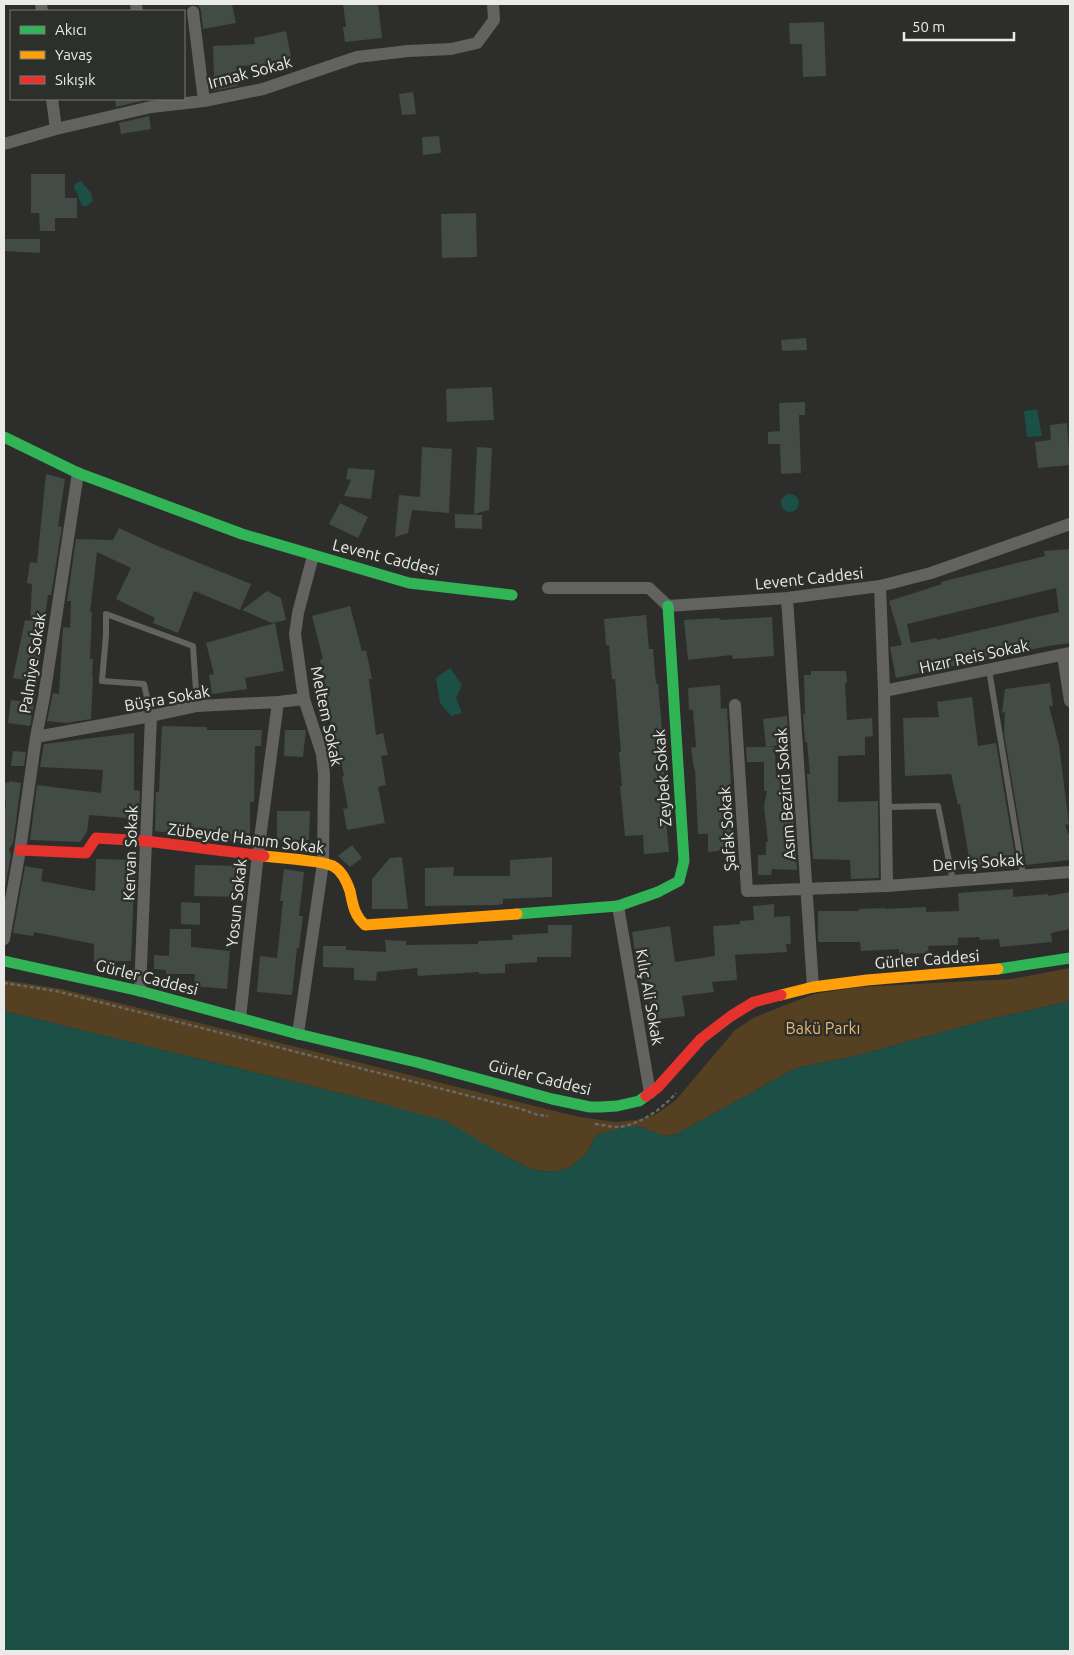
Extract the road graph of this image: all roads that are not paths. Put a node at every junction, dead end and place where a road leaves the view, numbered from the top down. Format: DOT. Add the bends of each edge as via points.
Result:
graph roads {
  1 [pos="493,4"];
  2 [pos="193,12"];
  3 [pos="52,100"];
  4 [pos="204,101"];
  5 [pos="151,103"];
  6 [pos="56,129"];
  7 [pos="4,144"];
  8 [pos="7,441"];
  9 [pos="78,473"];
  10 [pos="1070,524"];
  11 [pos="313,556"];
  12 [pos="880,586"];
  13 [pos="548,588"];
  14 [pos="512,595"];
  15 [pos="787,598"];
  16 [pos="668,606"];
  17 [pos="1067,654"];
  18 [pos="989,670"];
  19 [pos="884,691"];
  20 [pos="304,699"];
  21 [pos="1070,701"];
  22 [pos="278,702"];
  23 [pos="735,705"];
  24 [pos="197,706"];
  25 [pos="151,716"];
  26 [pos="36,737"];
  27 [pos="886,807"];
  28 [pos="146,841"];
  29 [pos="20,850"];
  30 [pos="258,854"];
  31 [pos="323,863"];
  32 [pos="1070,872"];
  33 [pos="1023,875"];
  34 [pos="953,881"];
  35 [pos="888,886"];
  36 [pos="808,890"];
  37 [pos="618,906"];
  38 [pos="4,939"];
  39 [pos="1070,958"];
  40 [pos="4,961"];
  41 [pos="813,987"];
  42 [pos="140,991"];
  43 [pos="240,1018"];
  44 [pos="298,1034"];
  45 [pos="650,1093"];
  1 -- 4 [label="street, Irmak Sokak" via="494,20 477,43 451,49 357,57 264,89"];
  2 -- 4 [label="street"];
  3 -- 6 [label="street"];
  4 -- 5 [label="street, Irmak Sokak"];
  5 -- 6 [label="street, Irmak Sokak"];
  6 -- 7 [label="street, Irmak Sokak"];
  8 -- 9 [label="street"];
  9 -- 11 [label="street, Levent Caddesi" via="242,534"];
  9 -- 26 [label="street, Palmiye Sokak"];
  10 -- 12 [label="street, Levent Caddesi" via="931,573"];
  11 -- 14 [label="street, Levent Caddesi" via="409,583"];
  11 -- 20 [label="street, Meltem Sokak" via="295,634"];
  12 -- 15 [label="street, Levent Caddesi"];
  12 -- 19 [label="street"];
  13 -- 16 [label="street" via="649,588"];
  15 -- 16 [label="street, Levent Caddesi"];
  15 -- 36 [label="street, Asım Bezirci Sokak"];
  16 -- 37 [label="street, Zeybek Sokak" via="684,861 680,881"];
  17 -- 18 [label="street, Hızır Reis Sokak"];
  17 -- 21 [label="street"];
  18 -- 19 [label="street, Hızır Reis Sokak"];
  18 -- 33 [label="lane"];
  19 -- 27 [label="street"];
  20 -- 22 [label="street, Büşra Sokak"];
  20 -- 31 [label="street, Meltem Sokak" via="322,754"];
  22 -- 24 [label="street, Büşra Sokak"];
  22 -- 30 [label="street, Yosun Sokak"];
  23 -- 36 [label="street, Şafak Sokak" via="748,891"];
  24 -- 25 [label="street, Büşra Sokak"];
  24 -- 25 [label="lane" via="193,646 106,614 102,681 144,684"];
  25 -- 26 [label="street, Büşra Sokak"];
  25 -- 28 [label="street, Kervan Sokak"];
  26 -- 29 [label="street, Palmiye Sokak"];
  27 -- 34 [label="lane" via="938,806"];
  27 -- 35 [label="street"];
  28 -- 29 [label="street, Zübeyde Hanım Sokak" via="96,838 86,853"];
  28 -- 30 [label="street, Zübeyde Hanım Sokak"];
  28 -- 42 [label="street, Kervan Sokak"];
  29 -- 38 [label="street, Palmiye Sokak"];
  30 -- 31 [label="street, Zübeyde Hanım Sokak"];
  30 -- 43 [label="street, Yosun Sokak"];
  31 -- 37 [label="street, Zübeyde Hanım Sokak" via="342,874 356,918 365,926"];
  31 -- 44 [label="street, Meltem Sokak"];
  32 -- 33 [label="street, Derviş Sokak"];
  33 -- 34 [label="street, Derviş Sokak"];
  34 -- 35 [label="street, Derviş Sokak"];
  35 -- 36 [label="street, Derviş Sokak"];
  36 -- 41 [label="street, Asım Bezirci Sokak"];
  37 -- 45 [label="street, Kılıç Ali Sokak"];
  39 -- 41 [label="street, Gürler Caddesi" via="1003,969"];
  40 -- 42 [label="street, Gürler Caddesi"];
  41 -- 45 [label="street, Gürler Caddesi" via="754,1002 731,1016 701,1039"];
  42 -- 43 [label="street, Gürler Caddesi"];
  43 -- 44 [label="street, Gürler Caddesi"];
  44 -- 45 [label="street, Gürler Caddesi" via="590,1107 639,1101"];
}
